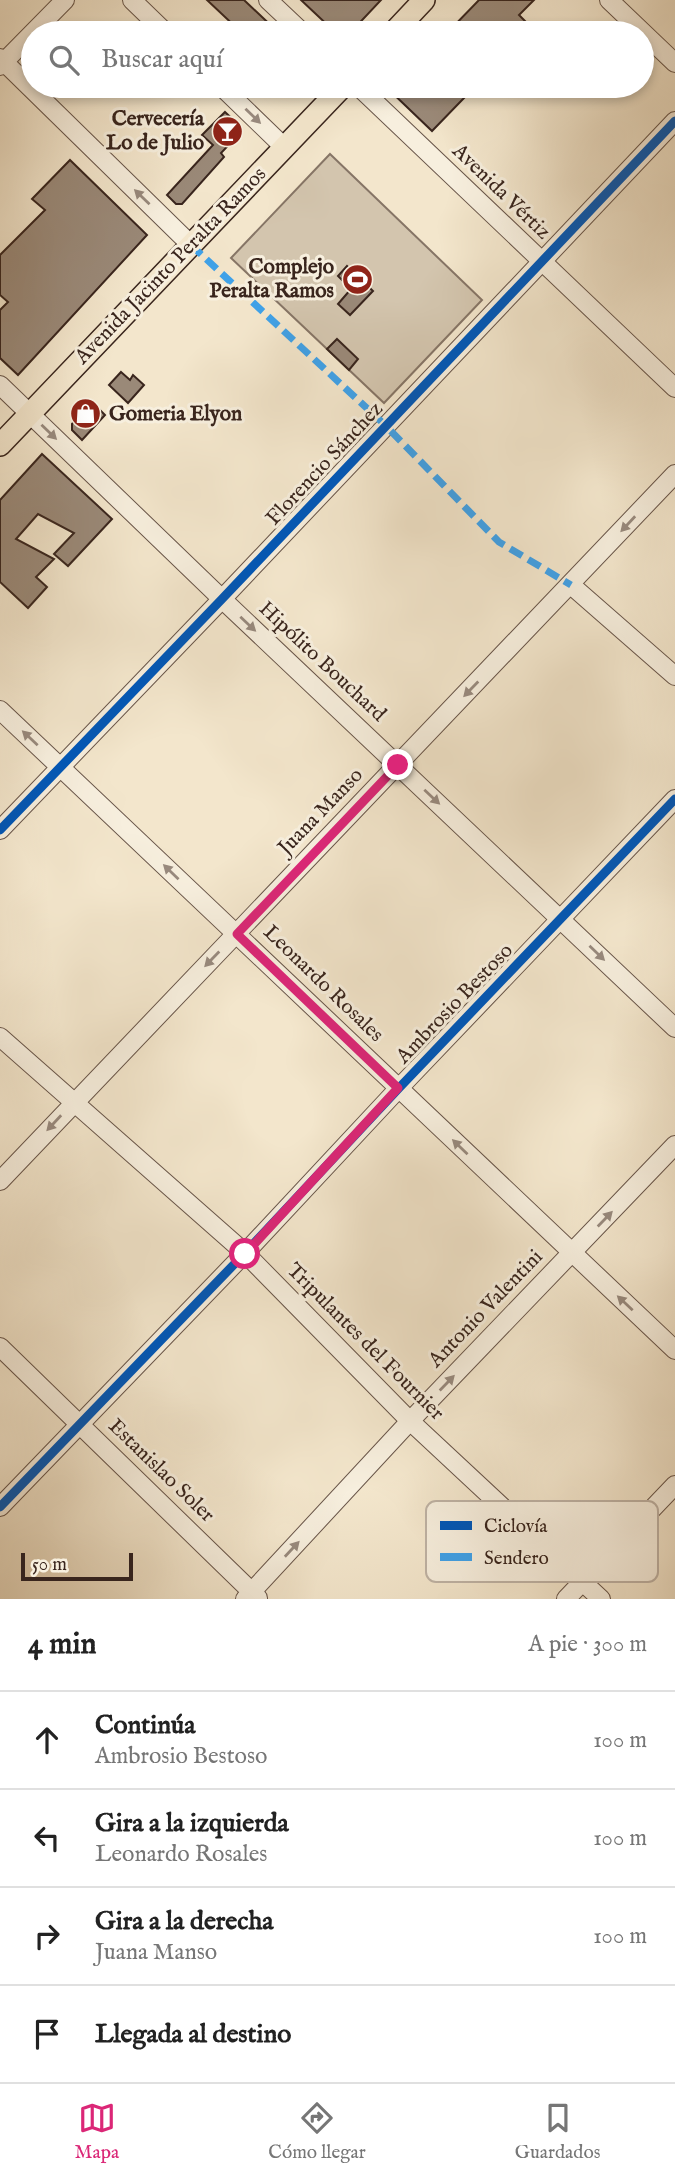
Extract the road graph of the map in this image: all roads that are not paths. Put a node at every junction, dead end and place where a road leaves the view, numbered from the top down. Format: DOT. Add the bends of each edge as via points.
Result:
graph roads {
  1 [pos="65,0"];
  2 [pos="132,0"];
  3 [pos="268,0"];
  4 [pos="425,0"];
  5 [pos="609,0"];
  6 [pos="43,21"];
  7 [pos="154,21"];
  8 [pos="290,21"];
  9 [pos="405,21"];
  10 [pos="631,21"];
  11 [pos="21,43"];
  12 [pos="654,43"];
  13 [pos="1,62"];
  14 [pos="675,63"];
  15 [pos="21,81"];
  16 [pos="38,98"];
  17 [pos="233,98"];
  18 [pos="331,98"];
  19 [pos="370,98"];
  20 [pos="675,121"];
  21 [pos="284,147"];
  22 [pos="191,245"];
  23 [pos="541,262"];
  24 [pos="0,385"];
  25 [pos="675,388"];
  26 [pos="30,414"];
  27 [pos="0,445"];
  28 [pos="675,474"];
  29 [pos="571,585"];
  30 [pos="222,599"];
  31 [pos="675,676"];
  32 [pos="0,710"];
  33 [pos="398,765"];
  34 [pos="60,766"];
  35 [pos="675,799"];
  36 [pos="0,830"];
  37 [pos="561,917"];
  38 [pos="237,934"];
  39 [pos="675,1028"];
  40 [pos="0,1037"];
  41 [pos="398,1088"];
  42 [pos="74,1101"];
  43 [pos="675,1145"];
  44 [pos="0,1181"];
  45 [pos="572,1253"];
  46 [pos="245,1254"];
  47 [pos="0,1347"];
  48 [pos="675,1350"];
  49 [pos="411,1421"];
  50 [pos="79,1424"];
  51 [pos="675,1485"];
  52 [pos="497,1501"];
  53 [pos="658,1503"];
  54 [pos="0,1507"];
  55 [pos="582,1582"];
  56 [pos="584,1582"];
  57 [pos="252,1597"];
  58 [pos="566,1599"];
  59 [pos="601,1599"];
  1 -- 6 [label="street"];
  2 -- 7 [label="street"];
  3 -- 8 [label="street"];
  4 -- 9 [label="main road"];
  5 -- 10 [label="street"];
  11 -- 13 [label="street"];
  12 -- 14 [label="street"];
  15 -- 13 [label="street, one-way"];
  22 -- 16 [label="street, one-way"];
  17 -- 21 [label="street, one-way"];
  18 -- 21 [label="main road, Avenida Jacinto Peralta Ramos"];
  19 -- 23 [label="street, Avenida Vértiz"];
  20 -- 23 [label="street, Florencio Sánchez"];
  21 -- 22 [label="main road, Avenida Jacinto Peralta Ramos"];
  22 -- 26 [label="main road, Avenida Jacinto Peralta Ramos"];
  23 -- 25 [label="street, Avenida Vértiz"];
  23 -- 30 [label="street, Florencio Sánchez"];
  24 -- 26 [label="street, Hipólito Bouchard"];
  26 -- 27 [label="main road, Avenida Jacinto Peralta Ramos"];
  26 -- 30 [label="street, Hipólito Bouchard, one-way"];
  28 -- 29 [label="street, Juana Manso, one-way"];
  29 -- 31 [label="street"];
  29 -- 33 [label="street, Juana Manso, one-way"];
  30 -- 33 [label="street, Hipólito Bouchard, one-way"];
  30 -- 34 [label="street, Florencio Sánchez"];
  34 -- 32 [label="street, Leonardo Rosales, one-way"];
  33 -- 37 [label="street, Hipólito Bouchard, one-way"];
  33 -- 38 [label="street, Juana Manso"];
  34 -- 36 [label="street, Florencio Sánchez"];
  38 -- 34 [label="street, Leonardo Rosales, one-way"];
  35 -- 37 [label="street, Ambrosio Bestoso"];
  37 -- 39 [label="street, Hipólito Bouchard, one-way"];
  37 -- 41 [label="street, Ambrosio Bestoso"];
  38 -- 41 [label="street, Leonardo Rosales"];
  38 -- 42 [label="street, Juana Manso, one-way"];
  40 -- 42 [label="street, Tripulantes del Fournier"];
  45 -- 41 [label="street, Leonardo Rosales, one-way"];
  41 -- 46 [label="street, Ambrosio Bestoso"];
  42 -- 44 [label="street, Juana Manso, one-way"];
  42 -- 46 [label="street, Tripulantes del Fournier"];
  45 -- 43 [label="street, Antonio Valentini, one-way"];
  48 -- 45 [label="street, Leonardo Rosales, one-way"];
  49 -- 45 [label="street, Antonio Valentini, one-way"];
  46 -- 49 [label="street, Tripulantes del Fournier"];
  46 -- 50 [label="street, Ambrosio Bestoso"];
  47 -- 50 [label="street, Estanislao Soler"];
  49 -- 52 [label="street, Tripulantes del Fournier"];
  57 -- 49 [label="street, Antonio Valentini, one-way"];
  50 -- 54 [label="street, Ambrosio Bestoso"];
  50 -- 57 [label="street, Estanislao Soler"];
  51 -- 53 [label="street"];
  55 -- 58 [label="street"];
  56 -- 59 [label="street, Tripulantes del Fournier"];
}
